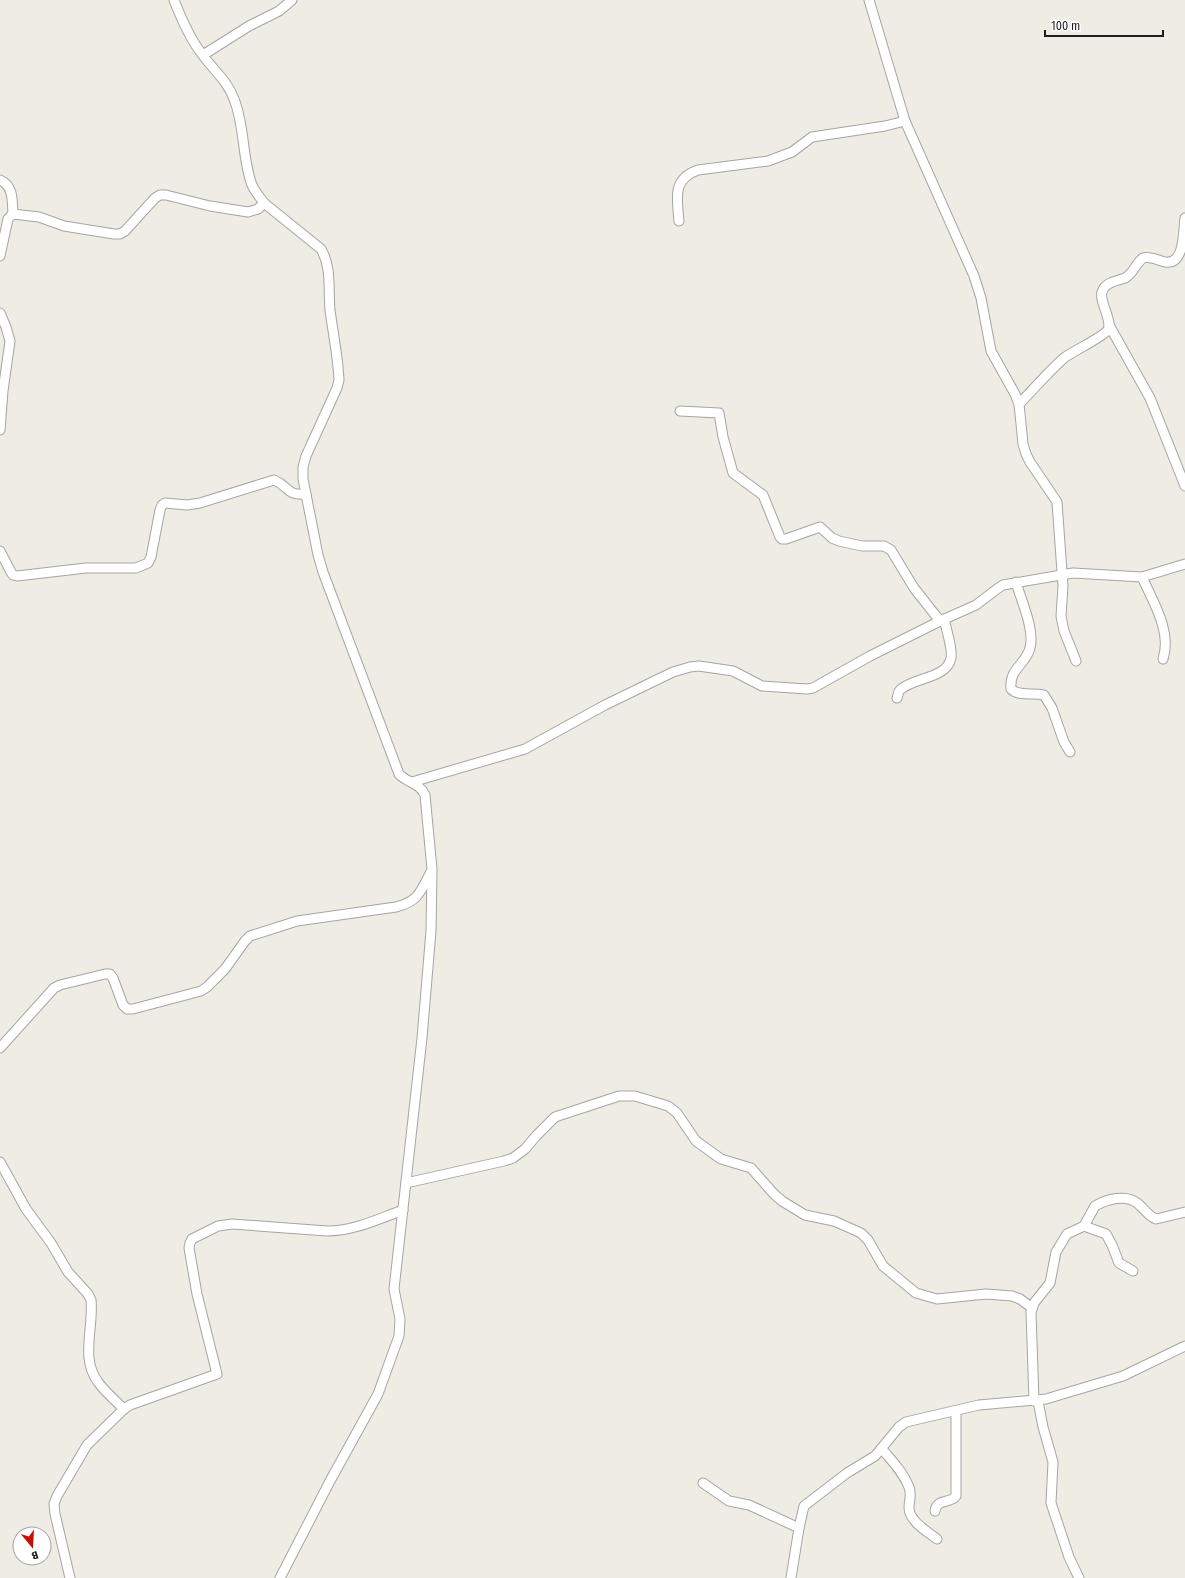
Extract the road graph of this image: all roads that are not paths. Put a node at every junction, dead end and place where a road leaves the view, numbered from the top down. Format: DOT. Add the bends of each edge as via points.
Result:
graph roads {
  1 [pos="174,0"];
  2 [pos="292,0"];
  3 [pos="869,0"];
  4 [pos="202,55"];
  5 [pos="905,121"];
  6 [pos="0,180"];
  7 [pos="264,203"];
  8 [pos="13,214"];
  9 [pos="1185,218"];
  10 [pos="679,221"];
  11 [pos="0,256"];
  12 [pos="0,314"];
  13 [pos="1109,325"];
  14 [pos="1019,404"];
  15 [pos="680,411"];
  16 [pos="0,430"];
  17 [pos="1185,486"];
  18 [pos="306,494"];
  19 [pos="0,551"];
  20 [pos="1185,564"];
  21 [pos="1063,574"];
  22 [pos="1142,577"];
  23 [pos="1016,582"];
  24 [pos="942,620"];
  25 [pos="1163,659"];
  26 [pos="1076,661"];
  27 [pos="896,698"];
  28 [pos="1070,752"];
  29 [pos="412,782"];
  30 [pos="432,869"];
  31 [pos="0,1048"];
  32 [pos="0,1162"];
  33 [pos="406,1183"];
  34 [pos="403,1210"];
  35 [pos="1185,1212"];
  36 [pos="1084,1226"];
  37 [pos="1132,1271"];
  38 [pos="1032,1308"];
  39 [pos="1185,1346"];
  40 [pos="1036,1401"];
  41 [pos="124,1409"];
  42 [pos="956,1411"];
  43 [pos="882,1449"];
  44 [pos="704,1483"];
  45 [pos="935,1511"];
  46 [pos="799,1528"];
  47 [pos="937,1539"];
  48 [pos="70,1578"];
  49 [pos="280,1578"];
  50 [pos="790,1578"];
  51 [pos="1079,1578"];
  1 -- 4 [label="street"];
  2 -- 4 [label="street" via="279,11"];
  3 -- 5 [label="street"];
  4 -- 7 [label="street" via="224,79 235,100 249,175"];
  5 -- 10 [label="street" via="812,137 792,152 775,160 690,172 677,192"];
  5 -- 14 [label="street" via="974,276 991,351"];
  6 -- 8 [label="street" via="10,188"];
  7 -- 8 [label="street" via="258,209 248,212 160,195 125,231 114,234 64,226 39,217"];
  7 -- 18 [label="street" via="321,249 328,267 330,309 339,380 338,388 306,456 303,473"];
  8 -- 11 [label="street" via="8,219"];
  9 -- 13 [label="street" via="1180,255 1176,259 1166,262 1143,258 1128,276 1105,286 1102,298"];
  12 -- 16 [label="street" via="10,341"];
  13 -- 14 [label="street" via="1106,332 1059,363"];
  13 -- 17 [label="street" via="1150,398"];
  14 -- 21 [label="street" via="1026,454 1057,502"];
  15 -- 24 [label="street" via="719,413 733,473 763,495 782,539 820,527 838,541 862,546 887,547 914,588"];
  18 -- 19 [label="street" via="294,494 274,480 200,503 165,503 160,510 151,557 148,563 136,568 86,568 18,576 11,572"];
  18 -- 29 [label="street" via="323,572 399,774"];
  20 -- 22 [label="street"];
  21 -- 22 [label="street"];
  21 -- 23 [label="street"];
  21 -- 26 [label="street" via="1061,616"];
  22 -- 25 [label="street" via="1166,636"];
  23 -- 24 [label="street" via="997,588 976,605"];
  23 -- 28 [label="street" via="1031,639 1026,657 1011,677 1012,689 1015,693 1044,695"];
  24 -- 27 [label="street" via="951,653 950,661 944,670 907,686"];
  24 -- 29 [label="street" via="813,688 762,686 733,671 698,666 682,669 605,705 525,749"];
  29 -- 30 [label="street" via="425,794"];
  30 -- 31 [label="street" via="420,893 406,904 296,921 250,936 208,987 195,993 127,1009 110,974 60,985 49,992"];
  30 -- 33 [label="street" via="431,932"];
  32 -- 41 [label="street" via="26,1209 68,1272 88,1294 91,1300 89,1364 98,1382"];
  33 -- 34 [label="street"];
  33 -- 38 [label="street" via="513,1158 555,1117 619,1096 635,1096 668,1106 677,1113 696,1140 721,1159 751,1168 782,1201 806,1215 834,1221 861,1233 884,1266 916,1293 937,1299 986,1294 1012,1296"];
  34 -- 41 [label="street" via="360,1226 338,1231 232,1224 218,1226 192,1239 189,1248 197,1294 217,1374"];
  34 -- 49 [label="street" via="394,1289 400,1319 400,1336 374,1402"];
  35 -- 36 [label="street" via="1156,1219 1130,1199 1117,1199 1095,1206"];
  36 -- 37 [label="street" via="1106,1234 1119,1263"];
  36 -- 38 [label="street" via="1067,1234 1059,1246 1054,1256 1050,1283"];
  38 -- 40 [label="street"];
  39 -- 40 [label="street" via="1123,1376"];
  40 -- 42 [label="street" via="978,1405"];
  40 -- 51 [label="street" via="1053,1462 1051,1504"];
  41 -- 48 [label="street" via="87,1445 54,1504"];
  42 -- 43 [label="street" via="906,1422"];
  42 -- 45 [label="street" via="956,1496 953,1500 938,1504"];
  43 -- 46 [label="street" via="869,1461 808,1502 802,1511"];
  43 -- 47 [label="street" via="898,1467 908,1485 912,1518"];
  44 -- 46 [label="street" via="729,1501 749,1505"];
  46 -- 50 [label="street"];
}
